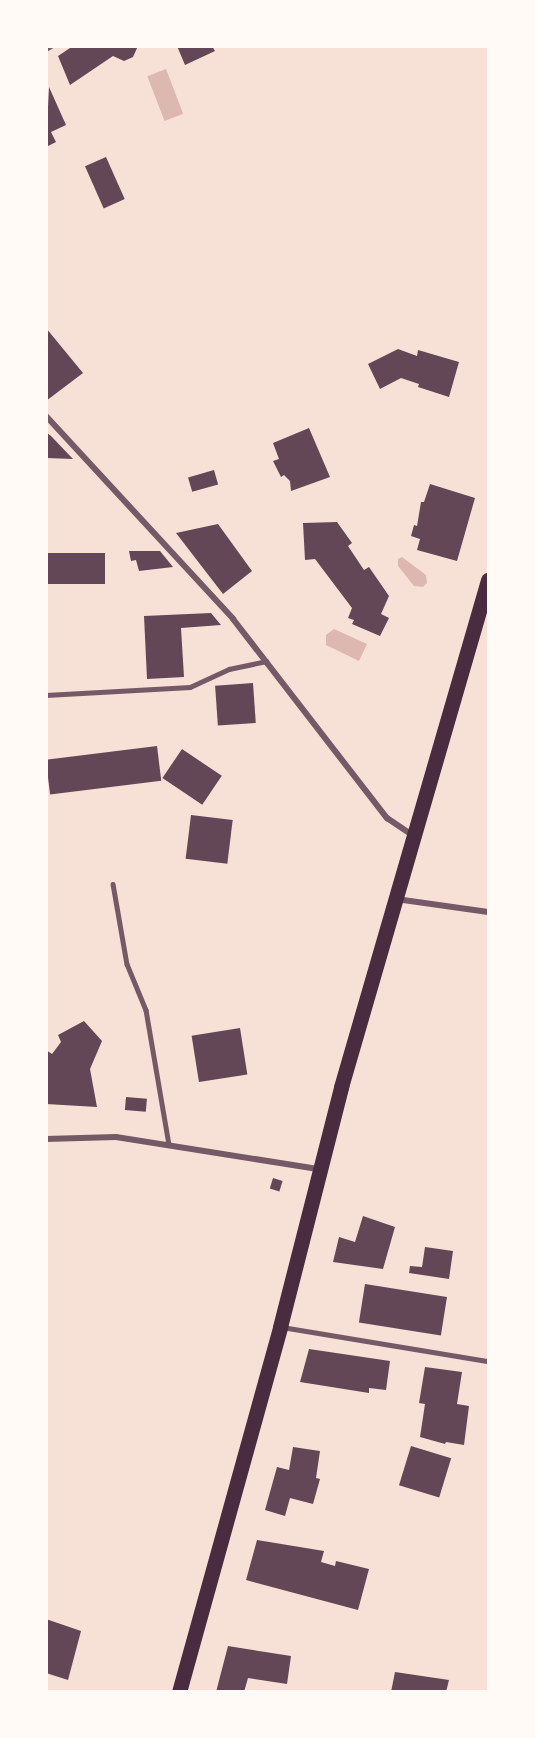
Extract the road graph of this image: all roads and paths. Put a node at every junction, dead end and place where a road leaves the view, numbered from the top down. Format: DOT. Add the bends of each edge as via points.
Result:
graph roads {
  1 [pos="51,46"];
  2 [pos="46,49"];
  3 [pos="46,416"];
  4 [pos="489,580"];
  5 [pos="266,661"];
  6 [pos="46,695"];
  7 [pos="413,836"];
  8 [pos="113,884"];
  9 [pos="395,899"];
  10 [pos="489,912"];
  11 [pos="46,1139"];
  12 [pos="169,1145"];
  13 [pos="320,1169"];
  14 [pos="280,1327"];
  15 [pos="489,1361"];
  16 [pos="179,1692"];
  1 -- 2 [label="street"];
  3 -- 5 [label="street" via="233,619"];
  4 -- 7 [label="main road"];
  5 -- 6 [label="lane" via="229,669 190,687"];
  5 -- 7 [label="street" via="387,818"];
  7 -- 9 [label="main road"];
  8 -- 12 [label="lane" via="127,964 146,1010"];
  9 -- 10 [label="street"];
  9 -- 13 [label="main road"];
  11 -- 12 [label="street" via="116,1137"];
  12 -- 13 [label="street"];
  13 -- 14 [label="main road"];
  14 -- 15 [label="lane"];
  14 -- 16 [label="main road"];
}
